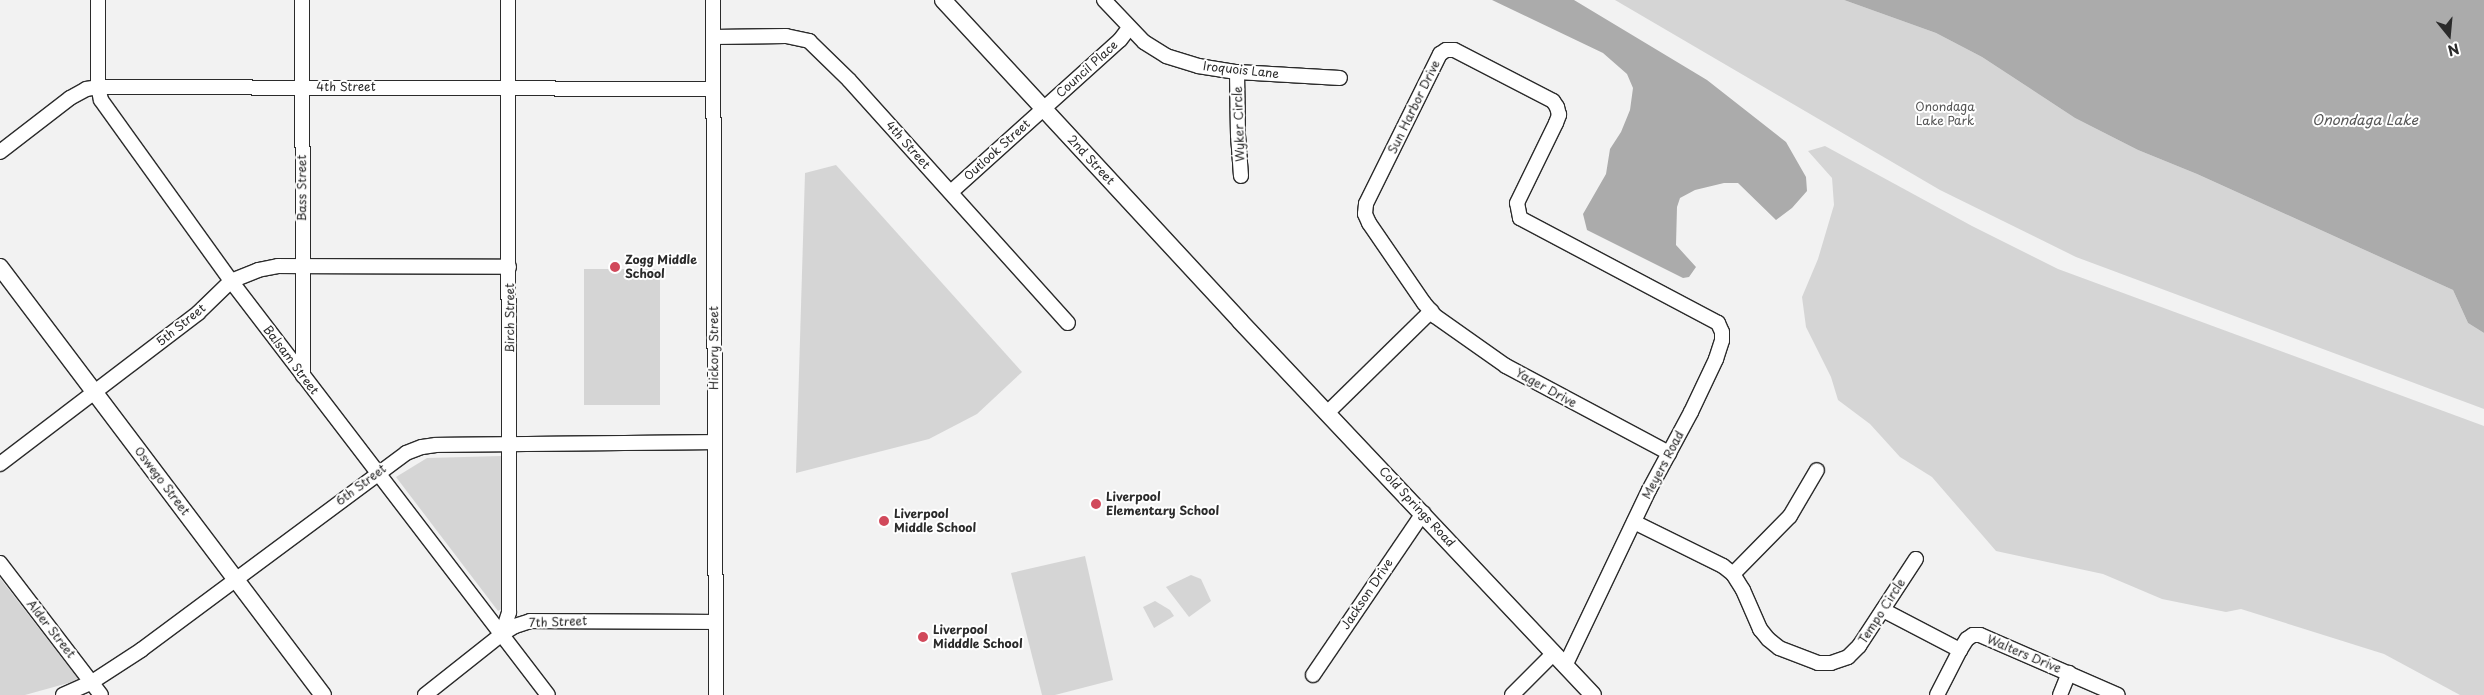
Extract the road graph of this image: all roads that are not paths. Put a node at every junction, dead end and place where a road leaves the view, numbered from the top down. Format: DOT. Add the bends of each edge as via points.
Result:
graph roads {
  1 [pos="98,0"];
  2 [pos="302,0"];
  3 [pos="508,0"];
  4 [pos="713,0"];
  5 [pos="942,0"];
  6 [pos="1104,0"];
  7 [pos="1129,28"];
  8 [pos="713,37"];
  9 [pos="1237,72"];
  10 [pos="1340,78"];
  11 [pos="98,87"];
  12 [pos="302,87"];
  13 [pos="509,88"];
  14 [pos="713,89"];
  15 [pos="1043,108"];
  16 [pos="0,152"];
  17 [pos="1241,176"];
  18 [pos="951,192"];
  19 [pos="302,266"];
  20 [pos="0,267"];
  21 [pos="509,267"];
  22 [pos="231,281"];
  23 [pos="1659,291"];
  24 [pos="1431,311"];
  25 [pos="1240,321"];
  26 [pos="1068,323"];
  27 [pos="303,376"];
  28 [pos="94,391"];
  29 [pos="1327,413"];
  30 [pos="715,442"];
  31 [pos="510,444"];
  32 [pos="1669,453"];
  33 [pos="0,464"];
  34 [pos="1817,470"];
  35 [pos="378,473"];
  36 [pos="1423,513"];
  37 [pos="1634,522"];
  38 [pos="1916,559"];
  39 [pos="0,564"];
  40 [pos="1733,574"];
  41 [pos="236,580"];
  42 [pos="1883,610"];
  43 [pos="716,622"];
  44 [pos="502,634"];
  45 [pos="1960,650"];
  46 [pos="1554,653"];
  47 [pos="1566,666"];
  48 [pos="2069,674"];
  49 [pos="1312,675"];
  50 [pos="92,682"];
  51 [pos="63,695"];
  52 [pos="101,695"];
  53 [pos="323,695"];
  54 [pos="425,695"];
  55 [pos="548,695"];
  56 [pos="716,695"];
  57 [pos="1512,695"];
  58 [pos="1593,695"];
  59 [pos="1937,695"];
  60 [pos="2060,695"];
  61 [pos="2118,695"];
  1 -- 11 [label="street, Balsam Street"];
  2 -- 12 [label="street, Bass Street"];
  3 -- 13 [label="street, Birch Street"];
  4 -- 8 [label="street, Hickory Street"];
  5 -- 15 [label="main road, 2nd Street"];
  6 -- 7 [label="street, Iroquois Lane"];
  7 -- 9 [label="street, Iroquois Lane" via="1166,56 1198,66"];
  7 -- 15 [label="street, Council Place" via="1120,40"];
  8 -- 14 [label="street, Hickory Street"];
  8 -- 18 [label="street, 4th Street" via="786,36 808,41 849,80"];
  9 -- 10 [label="street, Iroquois Lane"];
  9 -- 17 [label="street, Wyker Circle"];
  11 -- 12 [label="street, 4th Street"];
  11 -- 16 [label="street, 4th Street" via="86,89 70,98"];
  11 -- 22 [label="street, Balsam Street" via="101,100 121,130"];
  12 -- 13 [label="street, 4th Street"];
  12 -- 19 [label="street, Bass Street"];
  13 -- 14 [label="street, 4th Street"];
  13 -- 21 [label="street, Birch Street"];
  14 -- 30 [label="street, Hickory Street"];
  15 -- 18 [label="street, Outlook Street"];
  15 -- 25 [label="main road, 2nd Street"];
  18 -- 26 [label="street, 4th Street"];
  19 -- 21 [label="street, 5th Street"];
  19 -- 22 [label="street, 5th Street" via="258,270"];
  19 -- 27 [label="street, Bass Street"];
  20 -- 28 [label="main road, Oswego Street"];
  21 -- 31 [label="street, Birch Street"];
  22 -- 27 [label="street, Balsam Street"];
  22 -- 28 [label="street, 5th Street" via="198,313"];
  23 -- 24 [label="street, Sun Harbor Drive" via="1520,218 1517,203 1556,123 1557,107 1545,96 1454,50 1446,50 1440,54 1366,204 1365,214"];
  23 -- 32 [label="street, Meyers Road" via="1718,323 1722,332 1716,359"];
  24 -- 29 [label="street"];
  24 -- 32 [label="street, Yager Drive" via="1506,366"];
  25 -- 29 [label="main road, Cold Springs Road"];
  27 -- 35 [label="street, Balsam Street"];
  28 -- 33 [label="street, 5th Street"];
  28 -- 41 [label="main road, Oswego Street"];
  29 -- 36 [label="main road, Cold Springs Road"];
  30 -- 31 [label="street, 6th Street"];
  30 -- 43 [label="street, Hickory Street"];
  31 -- 35 [label="street, 6th Street" via="422,447 406,453"];
  31 -- 44 [label="street, Birch Street" via="510,612"];
  32 -- 37 [label="street, Meyers Road"];
  34 -- 40 [label="street" via="1790,516"];
  35 -- 41 [label="street, 6th Street"];
  35 -- 44 [label="street, Balsam Street"];
  36 -- 46 [label="main road, Cold Springs Road"];
  36 -- 49 [label="street, Jackson Drive"];
  37 -- 40 [label="street, Tempo Circle"];
  37 -- 47 [label="street, Meyers Road"];
  38 -- 42 [label="street, Tempo Circle"];
  39 -- 50 [label="street, Alder Street"];
  40 -- 42 [label="street, Tempo Circle" via="1768,639 1779,648 1818,663 1831,664 1848,657"];
  41 -- 50 [label="street, 6th Street"];
  41 -- 53 [label="main road, Oswego Street"];
  42 -- 45 [label="street"];
  43 -- 44 [label="street, 7th Street" via="530,621"];
  43 -- 56 [label="street, Hickory Street"];
  44 -- 54 [label="street, 7th Street"];
  44 -- 55 [label="street, Balsam Street"];
  45 -- 48 [label="street, Walters Drive" via="1967,639 1980,635"];
  45 -- 59 [label="street"];
  46 -- 47 [label="main road, Cold Springs Road"];
  46 -- 57 [label="street"];
  47 -- 58 [label="main road, Cold Springs Road"];
  48 -- 60 [label="street"];
  48 -- 61 [label="street, Walters Drive"];
  50 -- 51 [label="street, 6th Street"];
  50 -- 52 [label="street, Alder Street"];
}
